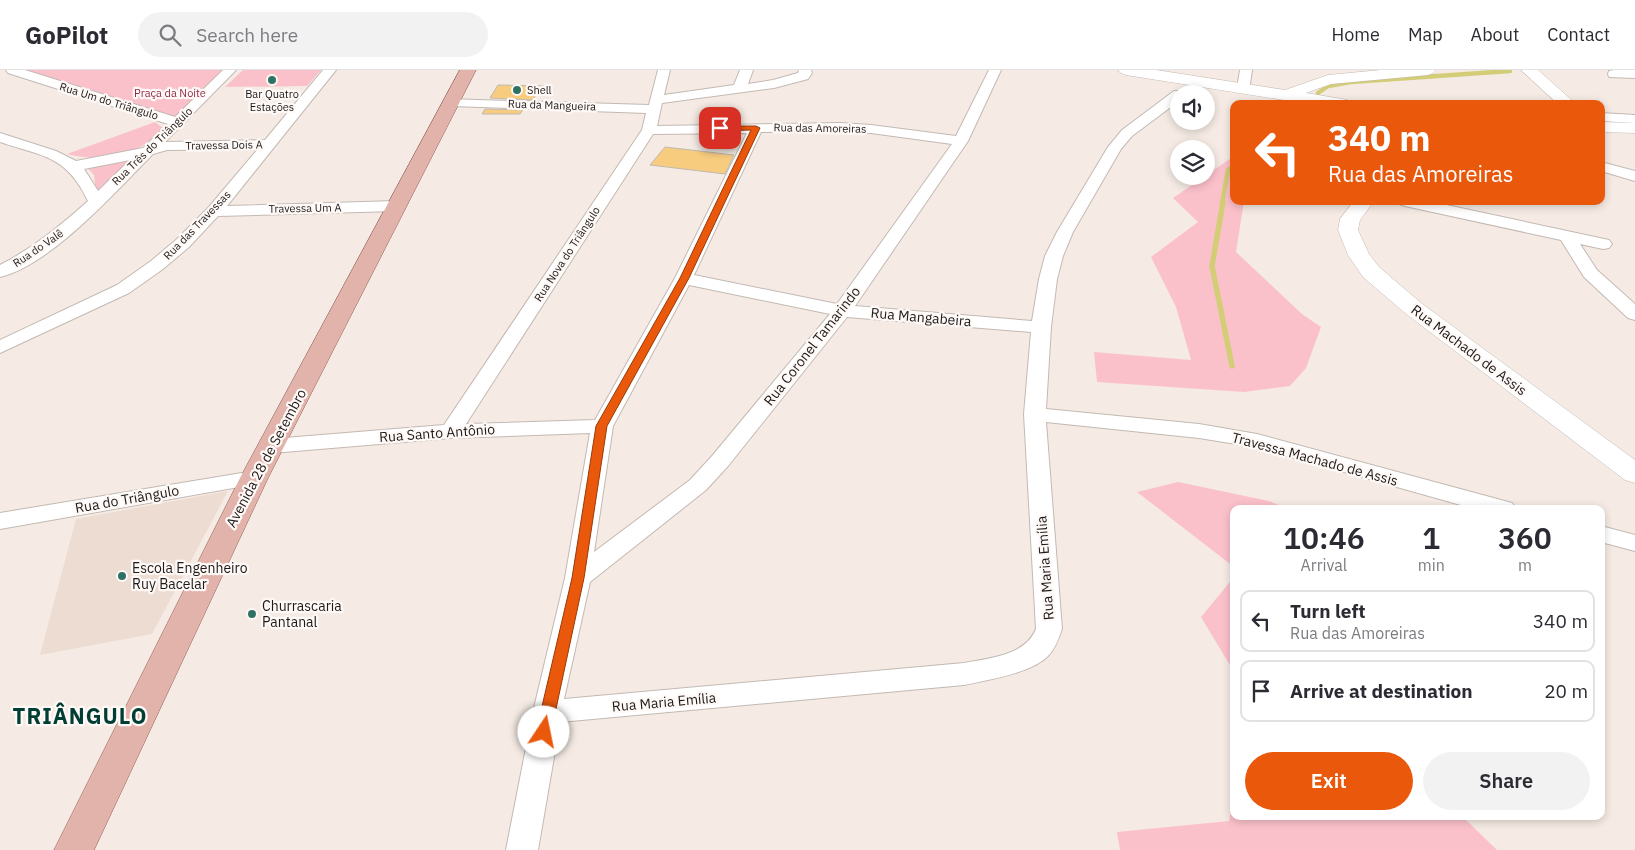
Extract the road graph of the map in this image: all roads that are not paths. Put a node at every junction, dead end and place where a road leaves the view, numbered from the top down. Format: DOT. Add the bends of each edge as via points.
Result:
graph roads {
  1 [pos="12,70"];
  2 [pos="230,70"];
  3 [pos="330,70"];
  4 [pos="468,70"];
  5 [pos="664,70"];
  6 [pos="748,70"];
  7 [pos="805,70"];
  8 [pos="995,70"];
  9 [pos="1127,70"];
  10 [pos="1246,70"];
  11 [pos="1428,70"];
  12 [pos="1529,70"];
  13 [pos="1614,74"];
  14 [pos="1635,74"];
  15 [pos="1173,85"];
  16 [pos="1215,88"];
  17 [pos="1244,88"];
  18 [pos="738,89"];
  19 [pos="1290,94"];
  20 [pos="1320,100"];
  21 [pos="1563,100"];
  22 [pos="1170,101"];
  23 [pos="451,102"];
  24 [pos="655,105"];
  25 [pos="1605,117"];
  26 [pos="1635,119"];
  27 [pos="177,122"];
  28 [pos="1609,127"];
  29 [pos="756,128"];
  30 [pos="1635,128"];
  31 [pos="649,130"];
  32 [pos="1635,132"];
  33 [pos="0,137"];
  34 [pos="961,141"];
  35 [pos="269,144"];
  36 [pos="150,149"];
  37 [pos="74,166"];
  38 [pos="1605,167"];
  39 [pos="1635,176"];
  40 [pos="96,202"];
  41 [pos="1361,205"];
  42 [pos="1423,205"];
  43 [pos="396,206"];
  44 [pos="214,211"];
  45 [pos="1568,238"];
  46 [pos="1602,244"];
  47 [pos="0,272"];
  48 [pos="684,278"];
  49 [pos="842,311"];
  50 [pos="1635,314"];
  51 [pos="1041,327"];
  52 [pos="0,347"];
  53 [pos="1035,414"];
  54 [pos="602,426"];
  55 [pos="451,431"];
  56 [pos="272,446"];
  57 [pos="1635,474"];
  58 [pos="254,478"];
  59 [pos="1489,505"];
  60 [pos="0,521"];
  61 [pos="1605,535"];
  62 [pos="1635,543"];
  63 [pos="578,578"];
  64 [pos="547,712"];
  65 [pos="74,850"];
  66 [pos="522,850"];
  1 -- 27 [label="street, Rua Um do Triângulo"];
  2 -- 27 [label="street, Rua Três do Triângulo"];
  3 -- 35 [label="street, Rua das Travessas"];
  4 -- 23 [label="main road, Avenida 28 de Setembro"];
  5 -- 24 [label="street, Rua Nova do Triângulo"];
  6 -- 18 [label="street" via="744,72"];
  7 -- 18 [label="street, Rua da Mangueira" via="806,73 796,78"];
  8 -- 34 [label="street, Rua Coronel Tamarindo"];
  9 -- 15 [label="street"];
  10 -- 17 [label="street"];
  11 -- 19 [label="street" via="1328,80"];
  12 -- 21 [label="street"];
  13 -- 14 [label="street"];
  16 -- 17 [label="street"];
  17 -- 19 [label="street"];
  18 -- 24 [label="street, Rua da Mangueira"];
  19 -- 20 [label="street"];
  22 -- 51 [label="street, Rua Maria Emília" via="1115,147 1065,232 1048,279"];
  23 -- 24 [label="street, Rua da Mangueira"];
  23 -- 43 [label="main road, Avenida 28 de Setembro"];
  24 -- 31 [label="street, Rua Nova do Triângulo"];
  25 -- 26 [label="street"];
  27 -- 36 [label="street, Rua Três do Triângulo"];
  28 -- 30 [label="street"];
  28 -- 32 [label="street"];
  29 -- 31 [label="street, Rua das Amoreiras"];
  29 -- 34 [label="street, Rua das Amoreiras" via="871,129"];
  29 -- 48 [label="street"];
  31 -- 55 [label="street, Rua Nova do Triângulo"];
  33 -- 37 [label="street"];
  34 -- 49 [label="street, Rua Coronel Tamarindo"];
  35 -- 36 [label="street, Travessa Dois A" via="183,145"];
  35 -- 44 [label="street, Rua das Travessas"];
  36 -- 37 [label="street, Travessa Dois A"];
  36 -- 40 [label="street, Rua Três do Triângulo"];
  37 -- 40 [label="street"];
  38 -- 39 [label="street"];
  40 -- 47 [label="street, Rua do Valê" via="32,255"];
  41 -- 57 [label="street, Rua Machado de Assis" via="1350,219 1348,230 1371,272 1413,308"];
  42 -- 45 [label="street"];
  43 -- 44 [label="street, Travessa Um A"];
  43 -- 56 [label="main road, Avenida 28 de Setembro"];
  44 -- 52 [label="street, Rua das Travessas" via="183,243 123,289"];
  45 -- 46 [label="street"];
  45 -- 50 [label="street" via="1590,273"];
  48 -- 49 [label="street, Rua Mangabeira"];
  48 -- 54 [label="street"];
  49 -- 51 [label="street, Rua Mangabeira"];
  49 -- 63 [label="street, Rua Coronel Tamarindo" via="698,485"];
  51 -- 53 [label="street, Rua Maria Emília"];
  53 -- 59 [label="street, Travessa Machado de Assis" via="1199,431 1256,441"];
  53 -- 64 [label="street, Rua Maria Emília" via="1049,629 1035,653 964,674"];
  54 -- 55 [label="street, Rua Santo Antônio"];
  54 -- 63 [label="street"];
  55 -- 56 [label="street, Rua Santo Antônio"];
  56 -- 58 [label="main road, Avenida 28 de Setembro"];
  58 -- 60 [label="street, Rua do Triângulo"];
  58 -- 65 [label="main road, Avenida 28 de Setembro"];
  61 -- 62 [label="street"];
  63 -- 64 [label="street"];
  64 -- 66 [label="street"];
}
